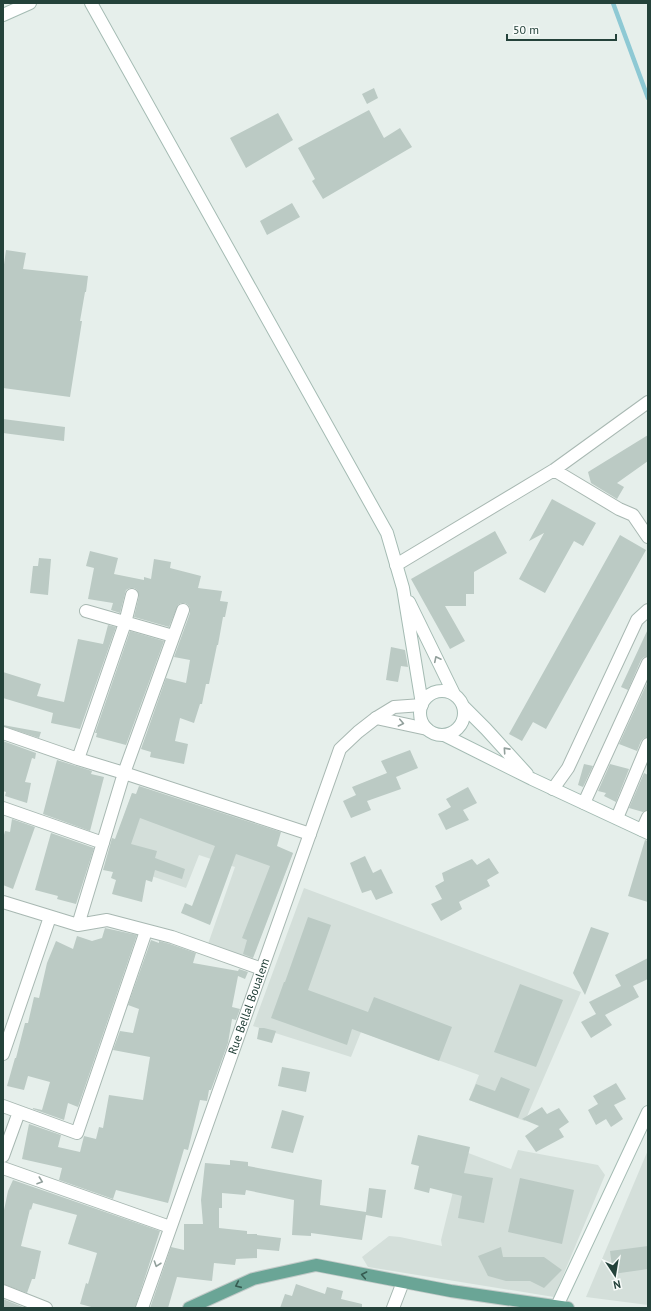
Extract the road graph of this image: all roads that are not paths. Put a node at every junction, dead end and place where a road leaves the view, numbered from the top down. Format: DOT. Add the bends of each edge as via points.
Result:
graph roads {
  1 [pos="30,3"];
  2 [pos="91,3"];
  3 [pos="3,15"];
  4 [pos="648,402"];
  5 [pos="554,470"];
  6 [pos="648,537"];
  7 [pos="396,565"];
  8 [pos="403,588"];
  9 [pos="132,595"];
  10 [pos="182,610"];
  11 [pos="648,610"];
  12 [pos="86,611"];
  13 [pos="637,620"];
  14 [pos="125,623"];
  15 [pos="648,625"];
  16 [pos="173,636"];
  17 [pos="648,663"];
  18 [pos="454,694"];
  19 [pos="422,704"];
  20 [pos="463,706"];
  21 [pos="376,718"];
  22 [pos="427,728"];
  23 [pos="3,733"];
  24 [pos="444,734"];
  25 [pos="648,744"];
  26 [pos="78,759"];
  27 [pos="124,772"];
  28 [pos="532,779"];
  29 [pos="553,789"];
  30 [pos="584,803"];
  31 [pos="3,809"];
  32 [pos="648,817"];
  33 [pos="617,818"];
  34 [pos="645,831"];
  35 [pos="310,834"];
  36 [pos="103,843"];
  37 [pos="3,902"];
  38 [pos="50,917"];
  39 [pos="78,925"];
  40 [pos="146,931"];
  41 [pos="262,969"];
  42 [pos="3,1054"];
  43 [pos="3,1106"];
  44 [pos="19,1112"];
  45 [pos="648,1112"];
  46 [pos="3,1156"];
  47 [pos="3,1168"];
  48 [pos="170,1227"];
  49 [pos="403,1282"];
  50 [pos="3,1291"];
  51 [pos="563,1307"];
  52 [pos="46,1308"];
  53 [pos="142,1308"];
  54 [pos="189,1308"];
  55 [pos="393,1308"];
  1 -- 3 [label="street"];
  2 -- 7 [label="street" via="387,533"];
  4 -- 5 [label="street"];
  5 -- 6 [label="street" via="633,515"];
  5 -- 7 [label="street"];
  7 -- 8 [label="street"];
  18 -- 8 [label="street, one-way"];
  8 -- 19 [label="street"];
  9 -- 14 [label="street"];
  10 -- 16 [label="street"];
  11 -- 13 [label="street"];
  12 -- 14 [label="street"];
  13 -- 15 [label="street"];
  13 -- 29 [label="street" via="568,768"];
  14 -- 16 [label="street"];
  14 -- 26 [label="street"];
  16 -- 27 [label="street"];
  17 -- 30 [label="street"];
  18 -- 19 [label="street" via="440,691 432,693"];
  18 -- 20 [label="street"];
  19 -- 21 [label="street, Rue Bellal Boualem" via="394,707"];
  19 -- 22 [label="street" via="421,717"];
  20 -- 24 [label="street" via="464,713 460,725 456,730"];
  28 -- 20 [label="street, one-way"];
  21 -- 22 [label="street, one-way"];
  21 -- 35 [label="street, Rue Bellal Boualem" via="340,749"];
  22 -- 24 [label="street" via="432,732"];
  23 -- 26 [label="street"];
  24 -- 28 [label="street"];
  25 -- 33 [label="street"];
  26 -- 27 [label="street"];
  27 -- 35 [label="street"];
  27 -- 36 [label="street"];
  28 -- 29 [label="street"];
  29 -- 30 [label="street"];
  30 -- 33 [label="street"];
  31 -- 36 [label="street"];
  32 -- 34 [label="street"];
  33 -- 34 [label="street"];
  35 -- 41 [label="street, Rue Bellal Boualem"];
  36 -- 39 [label="street"];
  37 -- 38 [label="street"];
  38 -- 39 [label="street"];
  38 -- 42 [label="street"];
  39 -- 40 [label="street" via="107,920"];
  40 -- 41 [label="street" via="172,937"];
  40 -- 44 [label="street" via="77,1133"];
  41 -- 48 [label="street, Rue Bellal Boualem"];
  43 -- 44 [label="street"];
  44 -- 46 [label="street"];
  45 -- 51 [label="street"];
  47 -- 48 [label="street, one-way"];
  48 -- 53 [label="street, Rue Bellal Boualem, one-way"];
  49 -- 51 [label="main road"];
  49 -- 54 [label="main road, one-way" via="316,1265 253,1279"];
  49 -- 55 [label="street"];
  50 -- 52 [label="street"];
}
